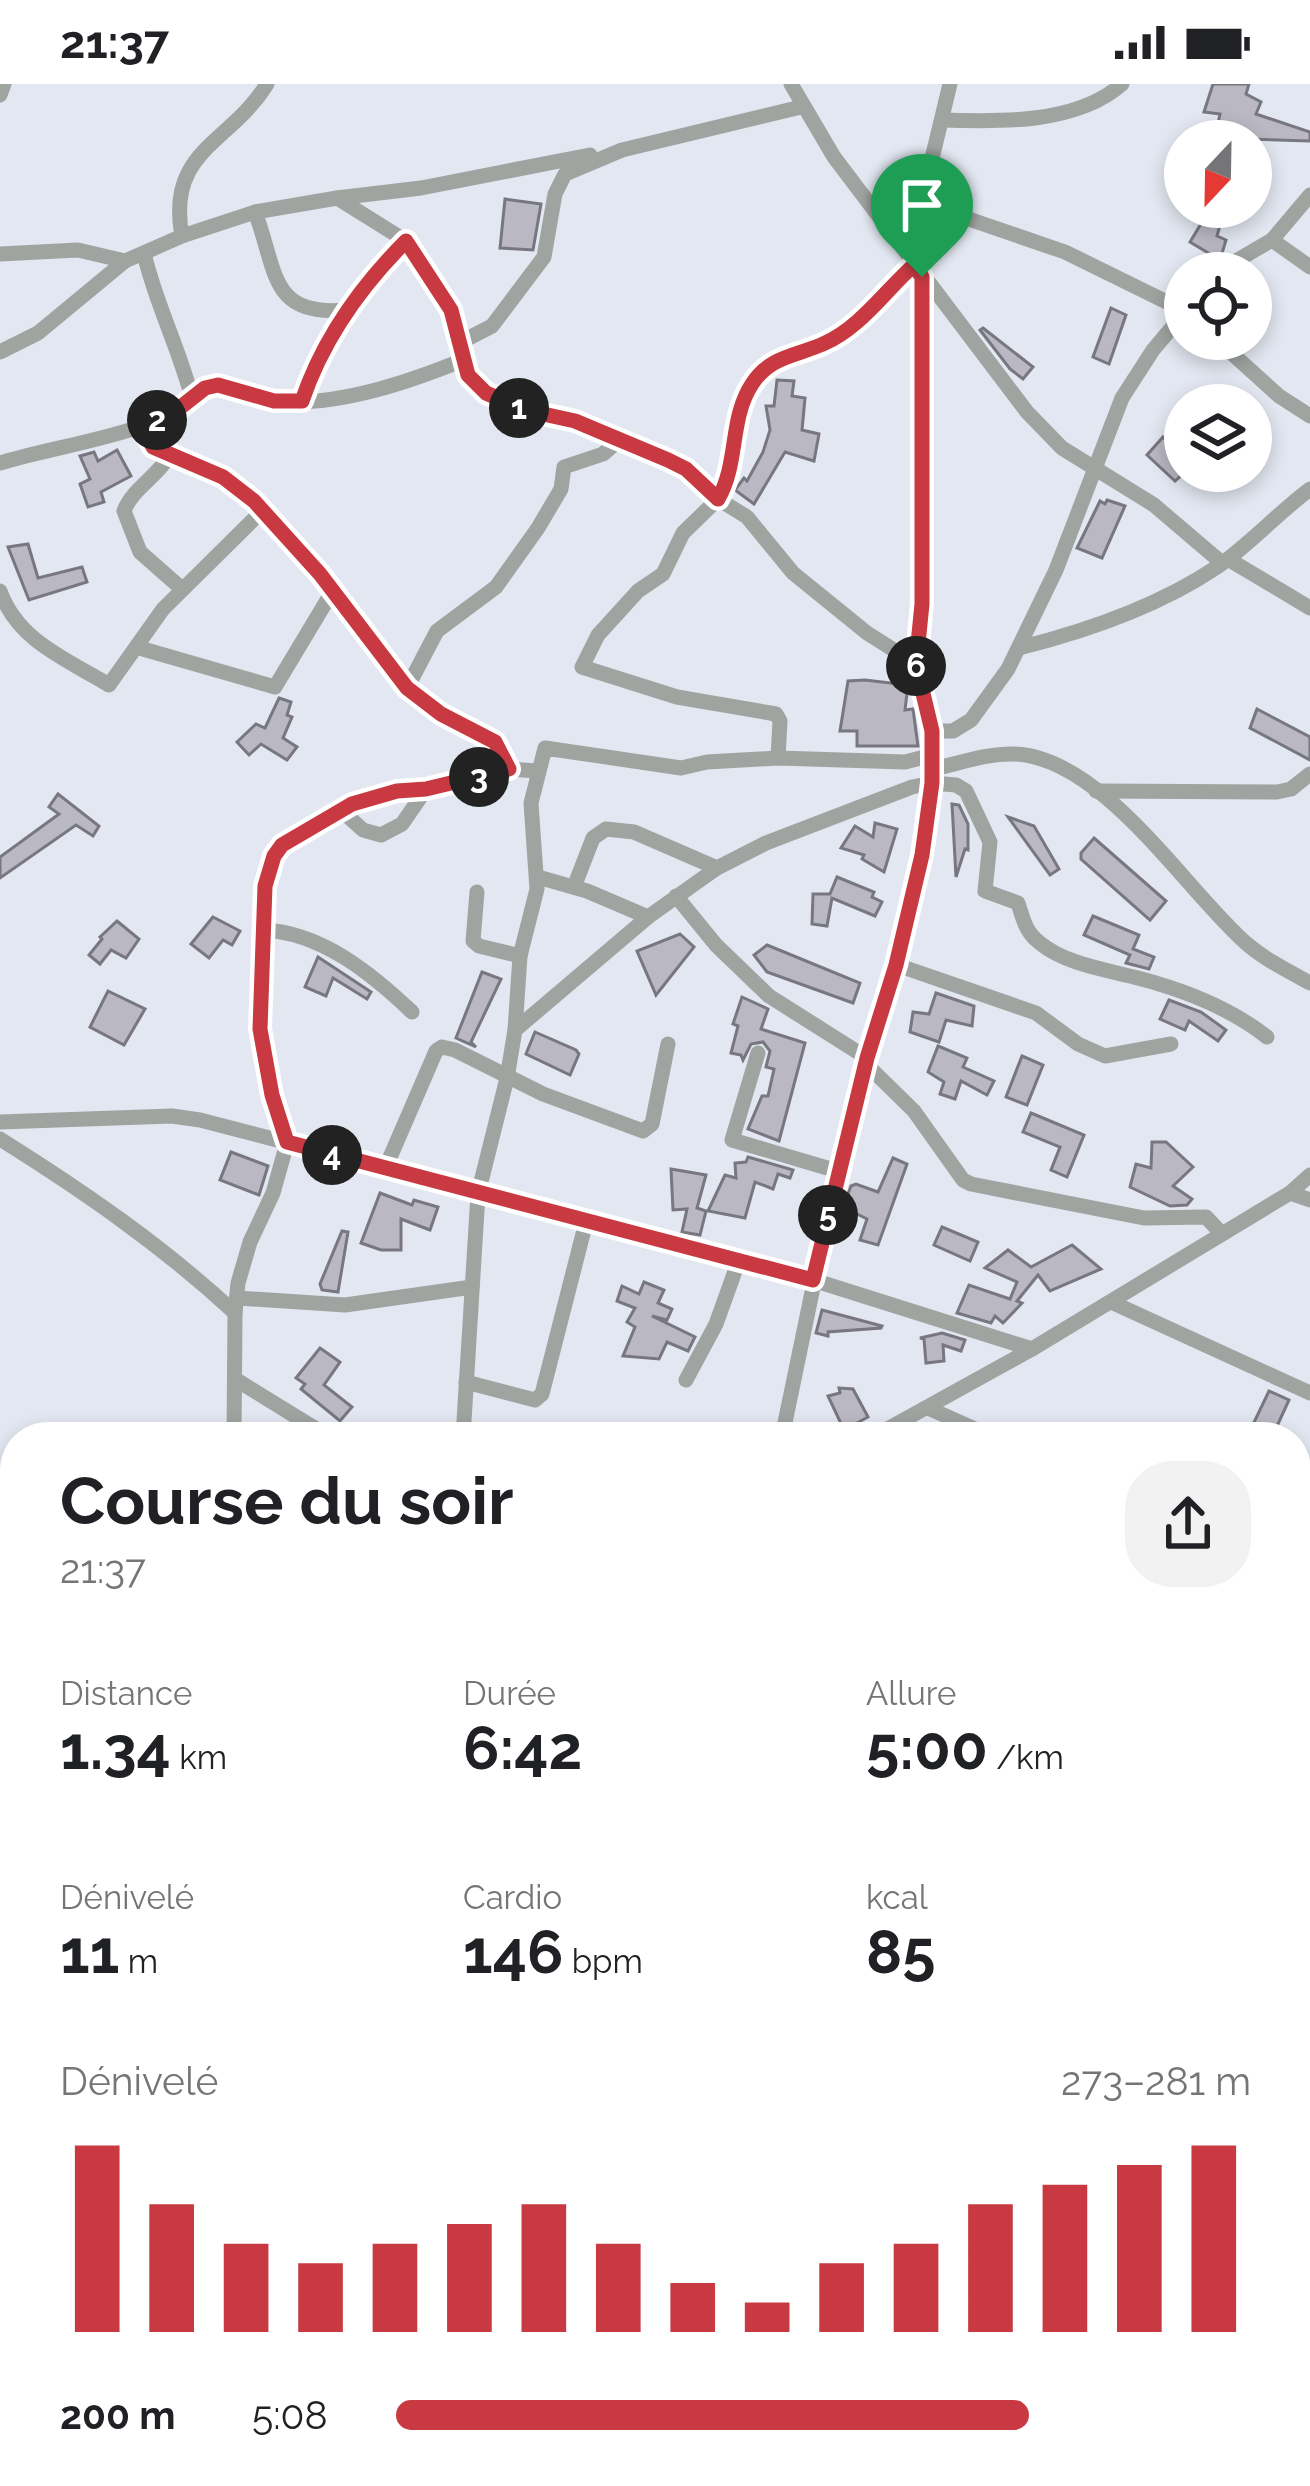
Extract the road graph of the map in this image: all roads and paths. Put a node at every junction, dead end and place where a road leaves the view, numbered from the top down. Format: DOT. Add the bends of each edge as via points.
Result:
graph roads {
  1 [pos="4,84"];
  2 [pos="266,84"];
  3 [pos="791,84"];
  4 [pos="950,84"];
  5 [pos="1122,84"];
  6 [pos="0,94"];
  7 [pos="801,107"];
  8 [pos="942,121"];
  9 [pos="622,150"];
  10 [pos="1310,195"];
  11 [pos="337,198"];
  12 [pos="922,202"];
  13 [pos="255,212"];
  14 [pos="182,236"];
  15 [pos="406,241"];
  16 [pos="1272,241"];
  17 [pos="1252,252"];
  18 [pos="144,253"];
  19 [pos="0,254"];
  20 [pos="125,261"];
  21 [pos="1310,267"];
  22 [pos="918,271"];
  23 [pos="1164,301"];
  24 [pos="345,310"];
  25 [pos="1164,337"];
  26 [pos="461,342"];
  27 [pos="0,352"];
  28 [pos="463,360"];
  29 [pos="1240,360"];
  30 [pos="193,398"];
  31 [pos="302,401"];
  32 [pos="1310,416"];
  33 [pos="142,426"];
  34 [pos="619,440"];
  35 [pos="169,456"];
  36 [pos="0,463"];
  37 [pos="1097,469"];
  38 [pos="1310,489"];
  39 [pos="718,499"];
  40 [pos="262,511"];
  41 [pos="1225,561"];
  42 [pos="182,589"];
  43 [pos="0,591"];
  44 [pos="332,592"];
  45 [pos="1310,608"];
  46 [pos="136,646"];
  47 [pos="1019,648"];
  48 [pos="916,664"];
  49 [pos="407,688"];
  50 [pos="932,731"];
  51 [pos="778,758"];
  52 [pos="509,769"];
  53 [pos="932,769"];
  54 [pos="537,771"];
  55 [pos="1310,774"];
  56 [pos="426,789"];
  57 [pos="1096,791"];
  58 [pos="341,810"];
  59 [pos="717,868"];
  60 [pos="538,877"];
  61 [pos="574,887"];
  62 [pos="477,892"];
  63 [pos="676,896"];
  64 [pos="649,917"];
  65 [pos="263,930"];
  66 [pos="520,956"];
  67 [pos="896,965"];
  68 [pos="1310,983"];
  69 [pos="412,1012"];
  70 [pos="515,1030"];
  71 [pos="1267,1037"];
  72 [pos="668,1044"];
  73 [pos="1171,1044"];
  74 [pos="758,1053"];
  75 [pos="867,1061"];
  76 [pos="506,1078"];
  77 [pos="0,1122"];
  78 [pos="0,1138"];
  79 [pos="287,1142"];
  80 [pos="385,1169"];
  81 [pos="841,1172"];
  82 [pos="1310,1175"];
  83 [pos="1290,1193"];
  84 [pos="478,1194"];
  85 [pos="1310,1201"];
  86 [pos="586,1222"];
  87 [pos="1222,1234"];
  88 [pos="740,1260"];
  89 [pos="813,1280"];
  90 [pos="472,1286"];
  91 [pos="1111,1302"];
  92 [pos="236,1306"];
  93 [pos="1031,1349"];
  94 [pos="235,1379"];
  95 [pos="686,1380"];
  96 [pos="466,1382"];
  97 [pos="1310,1393"];
  98 [pos="928,1408"];
  99 [pos="234,1422"];
  100 [pos="305,1422"];
  101 [pos="464,1422"];
  102 [pos="785,1422"];
  103 [pos="901,1422"];
  104 [pos="959,1422"];
  1 -- 6 [label="street"];
  2 -- 14 [label="street" via="186,174 178,200"];
  3 -- 7 [label="street"];
  4 -- 8 [label="street"];
  5 -- 8 [label="street" via="1064,112"];
  7 -- 9 [label="street"];
  7 -- 22 [label="street"];
  8 -- 12 [label="street"];
  9 -- 11 [label="street"];
  9 -- 26 [label="street" via="565,174 544,257 492,326"];
  10 -- 16 [label="street"];
  11 -- 13 [label="street"];
  11 -- 15 [label="street"];
  12 -- 22 [label="street"];
  12 -- 23 [label="street" via="1065,252"];
  13 -- 14 [label="street"];
  13 -- 24 [label="street" via="288,298 315,313"];
  14 -- 18 [label="street"];
  15 -- 24 [label="street"];
  15 -- 26 [label="street" via="451,310"];
  16 -- 17 [label="street"];
  16 -- 21 [label="street"];
  18 -- 20 [label="street"];
  18 -- 30 [label="street"];
  19 -- 20 [label="street" via="78,250"];
  20 -- 27 [label="street" via="38,333"];
  22 -- 37 [label="street" via="1027,412"];
  22 -- 39 [label="street" via="834,338 760,373 738,412"];
  22 -- 48 [label="street"];
  24 -- 31 [label="street"];
  25 -- 37 [label="street" via="1122,398"];
  26 -- 28 [label="street"];
  28 -- 31 [label="street" via="375,389"];
  28 -- 34 [label="street" via="476,384 499,400"];
  29 -- 32 [label="street"];
  30 -- 31 [label="street" via="218,385"];
  30 -- 33 [label="street"];
  33 -- 35 [label="street" via="149,444"];
  33 -- 36 [label="street"];
  34 -- 39 [label="street" via="678,464"];
  34 -- 49 [label="street" via="564,467 538,528 496,587 437,631"];
  35 -- 40 [label="street" via="233,483"];
  35 -- 42 [label="street" via="124,511 140,552"];
  37 -- 41 [label="street"];
  37 -- 47 [label="street"];
  38 -- 41 [label="street"];
  39 -- 48 [label="street" via="747,517 793,573"];
  39 -- 51 [label="street" via="683,533 663,574 598,635 582,667 677,698 776,714"];
  40 -- 42 [label="street"];
  40 -- 44 [label="street"];
  41 -- 45 [label="street"];
  41 -- 47 [label="street" via="1096,626"];
  42 -- 46 [label="street"];
  43 -- 46 [label="street" via="28,636 110,685"];
  44 -- 46 [label="street" via="275,687"];
  44 -- 49 [label="street"];
  47 -- 50 [label="street" via="971,720"];
  48 -- 50 [label="street"];
  49 -- 52 [label="street" via="495,742"];
  50 -- 53 [label="street"];
  51 -- 53 [label="street"];
  51 -- 54 [label="street" via="681,768 545,748"];
  52 -- 54 [label="street"];
  52 -- 56 [label="street"];
  53 -- 57 [label="street" via="1020,754 1059,766"];
  53 -- 59 [label="street" via="912,787"];
  53 -- 67 [label="street"];
  53 -- 71 [label="street" via="966,791 990,842 985,891 1018,903 1039,943 1209,1002"];
  54 -- 60 [label="street" via="530,817"];
  55 -- 57 [label="street" via="1277,792"];
  56 -- 58 [label="street"];
  56 -- 58 [label="street" via="401,824 381,835"];
  57 -- 68 [label="street" via="1246,944"];
  58 -- 65 [label="street" via="274,856"];
  59 -- 61 [label="street" via="634,832 606,829 593,838"];
  59 -- 63 [label="street"];
  60 -- 61 [label="street"];
  60 -- 66 [label="street"];
  61 -- 64 [label="street"];
  62 -- 66 [label="street" via="473,940"];
  63 -- 64 [label="street"];
  63 -- 75 [label="street" via="769,996"];
  64 -- 70 [label="street"];
  65 -- 69 [label="street" via="295,934 360,968"];
  65 -- 79 [label="street" via="260,1029"];
  66 -- 70 [label="street"];
  67 -- 73 [label="street" via="1036,1013 1105,1056"];
  67 -- 75 [label="street"];
  70 -- 76 [label="street"];
  72 -- 76 [label="street" via="652,1124 643,1131"];
  74 -- 81 [label="street" via="732,1140"];
  75 -- 81 [label="street"];
  75 -- 87 [label="street" via="971,1184 1144,1218 1207,1217"];
  76 -- 80 [label="street" via="455,1050 436,1051"];
  76 -- 84 [label="street"];
  77 -- 79 [label="street" via="172,1115"];
  78 -- 92 [label="street"];
  79 -- 80 [label="street"];
  79 -- 92 [label="street"];
  80 -- 84 [label="street"];
  81 -- 89 [label="street"];
  82 -- 83 [label="street"];
  83 -- 85 [label="street"];
  83 -- 87 [label="street"];
  84 -- 86 [label="street"];
  84 -- 90 [label="street"];
  86 -- 88 [label="street"];
  86 -- 96 [label="street" via="542,1394 535,1400"];
  87 -- 91 [label="street"];
  88 -- 89 [label="street"];
  88 -- 95 [label="street"];
  89 -- 93 [label="street"];
  89 -- 102 [label="street"];
  90 -- 92 [label="street" via="345,1305"];
  90 -- 96 [label="street"];
  91 -- 93 [label="street"];
  91 -- 97 [label="street"];
  92 -- 94 [label="street"];
  93 -- 98 [label="street"];
  94 -- 99 [label="street"];
  94 -- 100 [label="street"];
  96 -- 101 [label="street"];
  98 -- 103 [label="street"];
  98 -- 104 [label="street"];
}
